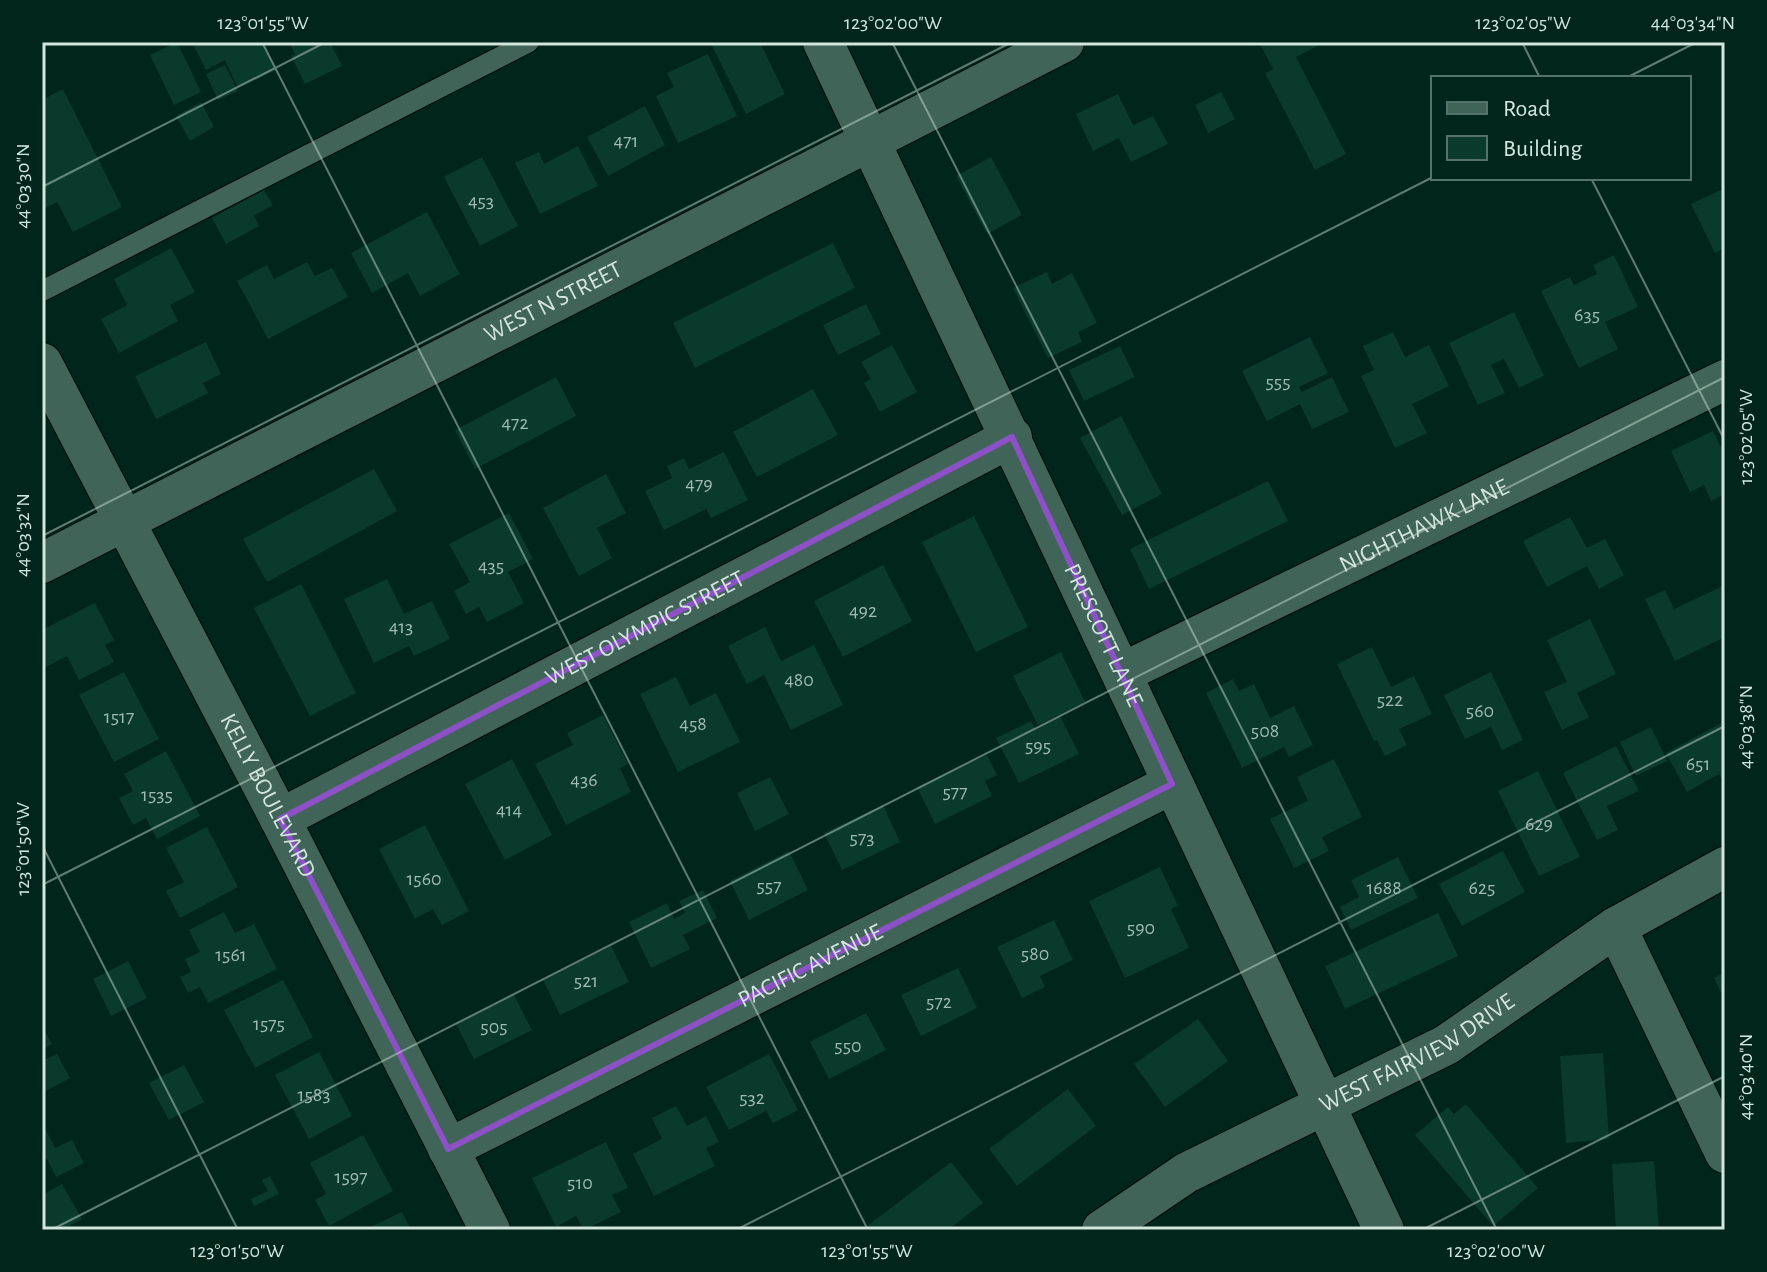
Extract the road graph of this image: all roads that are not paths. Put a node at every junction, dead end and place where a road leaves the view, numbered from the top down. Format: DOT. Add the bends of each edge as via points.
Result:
graph roads {
  1 [pos="529,42"];
  2 [pos="823,42"];
  3 [pos="1064,42"];
  4 [pos="869,140"];
  5 [pos="42,291"];
  6 [pos="42,363"];
  7 [pos="1725,380"];
  8 [pos="1012,437"];
  9 [pos="124,521"];
  10 [pos="42,563"];
  11 [pos="1122,673"];
  12 [pos="1172,784"];
  13 [pos="280,819"];
  14 [pos="1725,867"];
  15 [pos="1616,927"];
  16 [pos="1325,1106"];
  17 [pos="448,1149"];
  18 [pos="1725,1153"];
  19 [pos="490,1230"];
  20 [pos="1102,1230"];
  21 [pos="1384,1230"];
  1 -- 5 [label="lane"];
  2 -- 4 [label="street, PRESCOTT LANE"];
  3 -- 4 [label="street, WEST N STREET"];
  4 -- 8 [label="street, PRESCOTT LANE"];
  4 -- 9 [label="street, WEST N STREET"];
  6 -- 9 [label="street, KELLY BOULEVARD"];
  7 -- 11 [label="street, NIGHTHAWK LANE"];
  8 -- 11 [label="street, PRESCOTT LANE"];
  8 -- 13 [label="street, WEST OLYMPIC STREET"];
  9 -- 10 [label="street, WEST N STREET"];
  9 -- 13 [label="street, KELLY BOULEVARD"];
  11 -- 12 [label="street, PRESCOTT LANE"];
  12 -- 16 [label="street, PRESCOTT LANE"];
  12 -- 17 [label="street, PACIFIC AVENUE"];
  13 -- 17 [label="street, KELLY BOULEVARD"];
  14 -- 15 [label="street, WEST FAIRVIEW DRIVE"];
  15 -- 16 [label="street, WEST FAIRVIEW DRIVE" via="1446,1045"];
  15 -- 18 [label="street"];
  16 -- 20 [label="street, WEST FAIRVIEW DRIVE" via="1186,1173"];
  16 -- 21 [label="street, PRESCOTT LANE"];
  17 -- 19 [label="street, KELLY BOULEVARD"];
}
